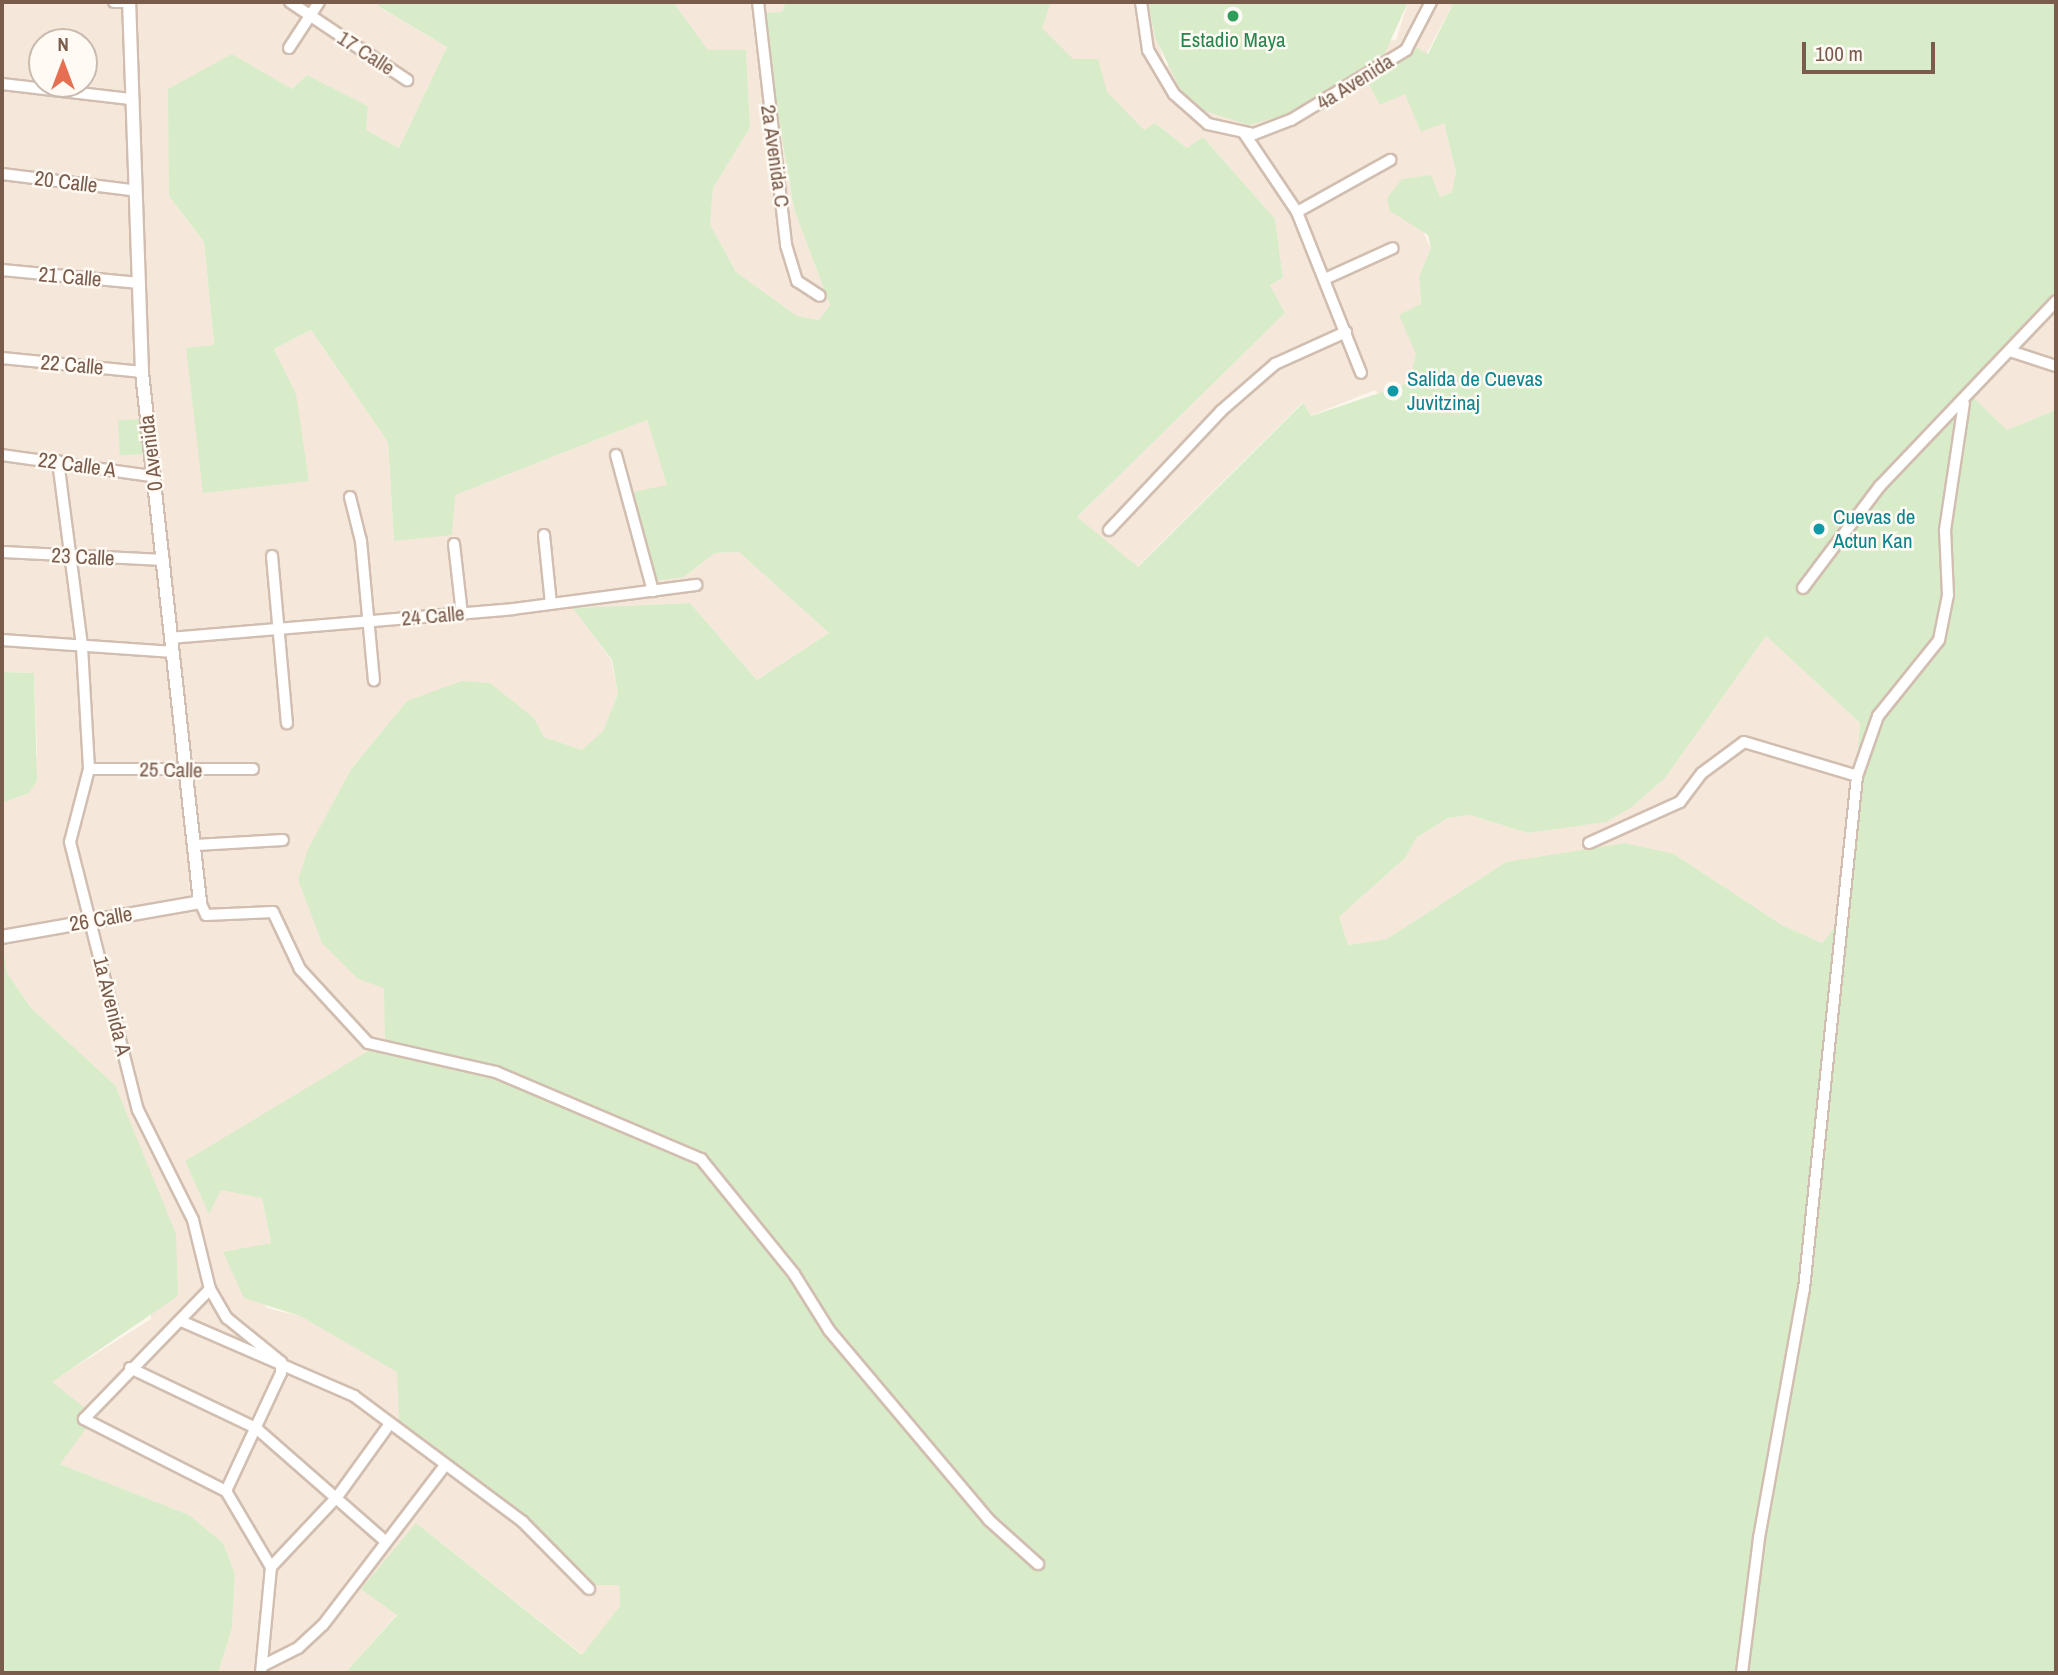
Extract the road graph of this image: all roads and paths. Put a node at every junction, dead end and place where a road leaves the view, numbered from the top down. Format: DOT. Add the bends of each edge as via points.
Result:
graph roads {
  1 [pos="114,2"];
  2 [pos="130,2"];
  3 [pos="290,2"];
  4 [pos="319,2"];
  5 [pos="758,2"];
  6 [pos="1141,2"];
  7 [pos="1431,2"];
  8 [pos="310,16"];
  9 [pos="289,48"];
  10 [pos="407,80"];
  11 [pos="2,83"];
  12 [pos="130,99"];
  13 [pos="1249,133"];
  14 [pos="1390,160"];
  15 [pos="2,174"];
  16 [pos="131,190"];
  17 [pos="1297,212"];
  18 [pos="1393,248"];
  19 [pos="2,270"];
  20 [pos="1327,278"];
  21 [pos="139,283"];
  22 [pos="820,296"];
  23 [pos="2056,301"];
  24 [pos="1346,332"];
  25 [pos="2010,351"];
  26 [pos="2,358"];
  27 [pos="2056,366"];
  28 [pos="142,372"];
  29 [pos="1361,373"];
  30 [pos="1964,403"];
  31 [pos="2,455"];
  32 [pos="616,455"];
  33 [pos="58,461"];
  34 [pos="152,476"];
  35 [pos="349,497"];
  36 [pos="1109,530"];
  37 [pos="544,535"];
  38 [pos="454,544"];
  39 [pos="2,552"];
  40 [pos="272,556"];
  41 [pos="68,557"];
  42 [pos="164,560"];
  43 [pos="696,585"];
  44 [pos="1803,588"];
  45 [pos="653,591"];
  46 [pos="551,604"];
  47 [pos="463,614"];
  48 [pos="370,621"];
  49 [pos="277,628"];
  50 [pos="170,638"];
  51 [pos="2,640"];
  52 [pos="82,648"];
  53 [pos="174,652"];
  54 [pos="374,680"];
  55 [pos="287,723"];
  56 [pos="89,769"];
  57 [pos="253,769"];
  58 [pos="190,771"];
  59 [pos="1857,776"];
  60 [pos="284,840"];
  61 [pos="1589,843"];
  62 [pos="196,845"];
  63 [pos="200,902"];
  64 [pos="92,921"];
  65 [pos="2,937"];
  66 [pos="210,1289"];
  67 [pos="181,1321"];
  68 [pos="281,1362"];
  69 [pos="130,1368"];
  70 [pos="389,1425"];
  71 [pos="256,1428"];
  72 [pos="444,1467"];
  73 [pos="226,1491"];
  74 [pos="337,1497"];
  75 [pos="386,1542"];
  76 [pos="1038,1564"];
  77 [pos="271,1567"];
  78 [pos="589,1589"];
  79 [pos="262,1670"];
  80 [pos="1742,1673"];
  1 -- 2 [label="street"];
  2 -- 12 [label="street, 0 Avenida"];
  3 -- 8 [label="street, 17 Calle"];
  4 -- 8 [label="street"];
  5 -- 22 [label="street, 2a Avenida C" via="786,245 797,281"];
  6 -- 13 [label="street" via="1148,50 1174,94 1209,124"];
  7 -- 13 [label="street, 4a Avenida" via="1406,50 1291,120"];
  8 -- 9 [label="street"];
  8 -- 10 [label="street, 17 Calle"];
  11 -- 12 [label="street"];
  12 -- 16 [label="street, 0 Avenida"];
  13 -- 17 [label="street"];
  14 -- 17 [label="street"];
  15 -- 16 [label="street, 20 Calle"];
  16 -- 21 [label="street, 0 Avenida"];
  17 -- 20 [label="street"];
  18 -- 20 [label="street"];
  19 -- 21 [label="street, 21 Calle"];
  20 -- 24 [label="street"];
  21 -- 28 [label="street, 0 Avenida"];
  23 -- 25 [label="street"];
  24 -- 29 [label="street"];
  24 -- 36 [label="street" via="1275,365 1222,411"];
  25 -- 27 [label="street"];
  25 -- 30 [label="street"];
  26 -- 28 [label="street, 22 Calle"];
  28 -- 34 [label="street, 0 Avenida"];
  30 -- 44 [label="street" via="1880,486"];
  30 -- 59 [label="street" via="1945,530 1948,595 1939,640 1878,716"];
  31 -- 33 [label="street, 22 Calle A"];
  32 -- 45 [label="street"];
  33 -- 34 [label="street, 22 Calle A"];
  33 -- 41 [label="street, 1a Avenida A"];
  34 -- 42 [label="street, 0 Avenida"];
  35 -- 48 [label="street"];
  37 -- 46 [label="street"];
  38 -- 47 [label="street"];
  39 -- 41 [label="street, 23 Calle"];
  40 -- 49 [label="street"];
  41 -- 42 [label="street, 23 Calle"];
  41 -- 52 [label="street, 1a Avenida A"];
  42 -- 50 [label="street, 0 Avenida"];
  43 -- 45 [label="street, 24 Calle"];
  45 -- 46 [label="street, 24 Calle"];
  46 -- 47 [label="street, 24 Calle"];
  47 -- 48 [label="street, 24 Calle"];
  48 -- 49 [label="street, 24 Calle"];
  48 -- 54 [label="street"];
  49 -- 50 [label="street, 24 Calle"];
  49 -- 55 [label="street"];
  50 -- 53 [label="street, 0 Avenida"];
  51 -- 52 [label="street"];
  52 -- 53 [label="street"];
  52 -- 56 [label="street, 1a Avenida A"];
  53 -- 58 [label="street, 0 Avenida"];
  56 -- 58 [label="street, 25 Calle"];
  56 -- 64 [label="street, 1a Avenida A" via="70,842"];
  57 -- 58 [label="street, 25 Calle"];
  58 -- 62 [label="street, 0 Avenida"];
  59 -- 61 [label="street" via="1744,742 1702,773 1680,802"];
  59 -- 80 [label="street" via="1804,1289 1759,1538"];
  60 -- 62 [label="street"];
  62 -- 63 [label="street, 0 Avenida"];
  63 -- 64 [label="street, 26 Calle"];
  63 -- 76 [label="street" via="206,915 272,912 300,969 368,1043 496,1072 701,1159 794,1274 829,1330 989,1520"];
  64 -- 65 [label="street, 26 Calle"];
  64 -- 66 [label="street, 1a Avenida A" via="138,1110 193,1220"];
  66 -- 67 [label="street"];
  66 -- 68 [label="street, 1a Avenida A" via="227,1318"];
  67 -- 68 [label="street"];
  67 -- 69 [label="street"];
  68 -- 70 [label="street" via="354,1396"];
  68 -- 71 [label="street"];
  69 -- 71 [label="street"];
  69 -- 73 [label="street" via="86,1410 87,1425"];
  70 -- 72 [label="street"];
  70 -- 74 [label="street"];
  71 -- 73 [label="street"];
  71 -- 74 [label="street"];
  72 -- 75 [label="street"];
  72 -- 78 [label="street" via="523,1522"];
  73 -- 77 [label="street"];
  74 -- 75 [label="street"];
  74 -- 77 [label="street"];
  75 -- 79 [label="street" via="323,1625 298,1648"];
  77 -- 79 [label="street"];
}
